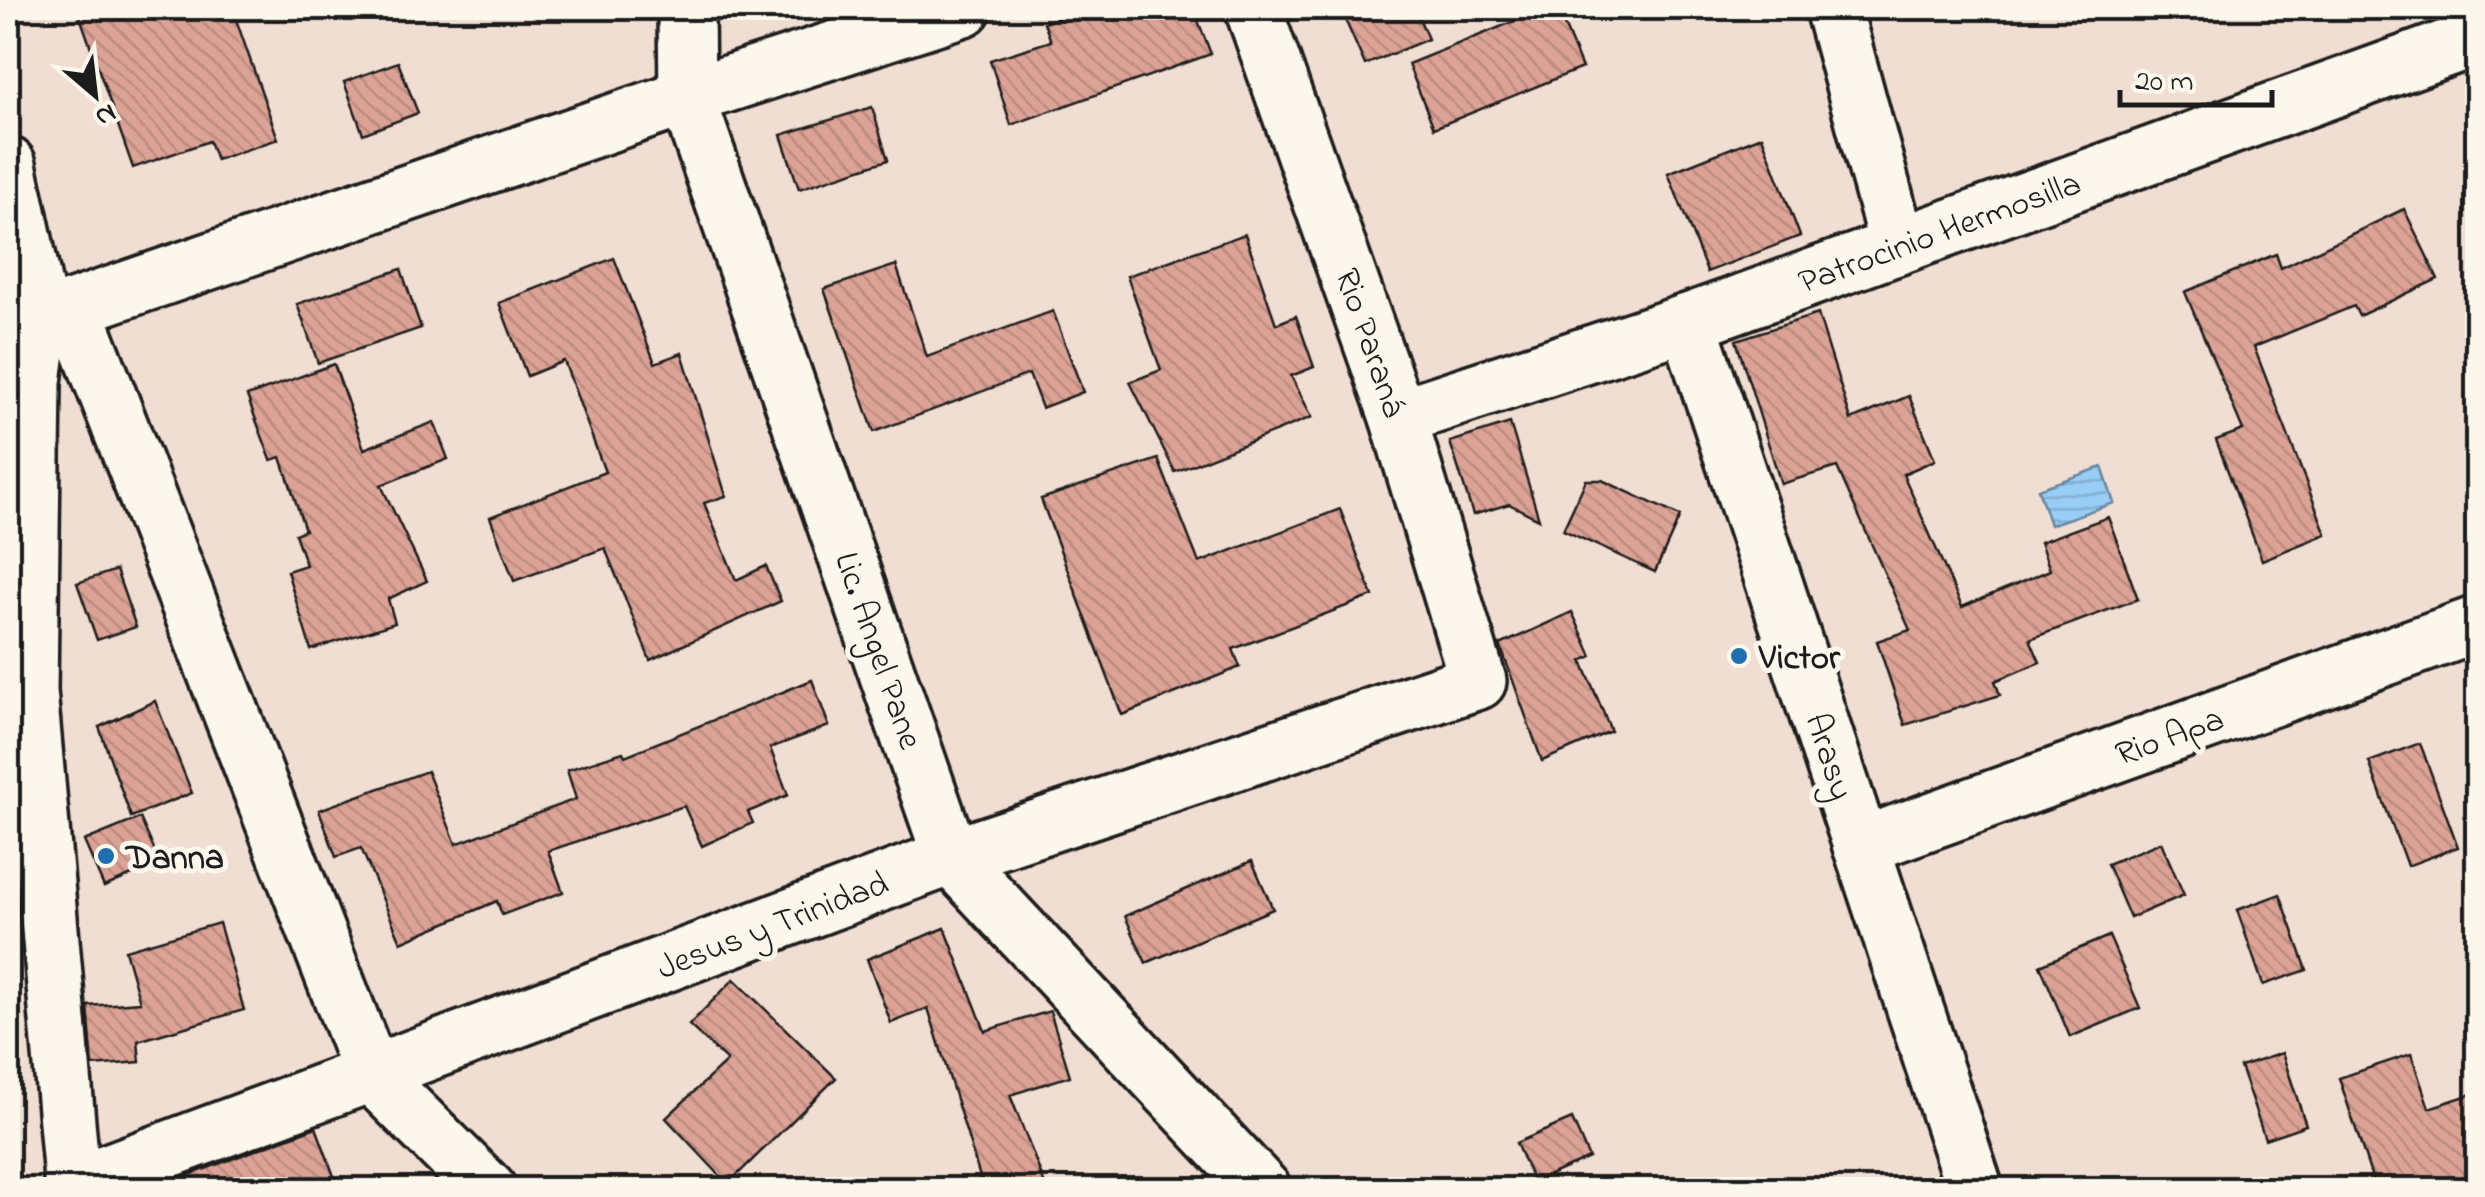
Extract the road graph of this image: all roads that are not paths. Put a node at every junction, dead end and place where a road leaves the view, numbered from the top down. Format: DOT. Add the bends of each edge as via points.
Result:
graph roads {
  1 [pos="686,8"];
  2 [pos="963,8"];
  3 [pos="1253,8"];
  4 [pos="1833,8"];
  5 [pos="2478,37"];
  6 [pos="688,97"];
  7 [pos="8,165"];
  8 [pos="1898,246"];
  9 [pos="58,314"];
  10 [pos="1688,322"];
  11 [pos="1398,416"];
  12 [pos="2478,624"];
  13 [pos="1478,681"];
  14 [pos="1860,846"];
  15 [pos="952,856"];
  16 [pos="372,1074"];
  17 [pos="73,1187"];
  18 [pos="488,1190"];
  19 [pos="1263,1190"];
  20 [pos="1975,1190"];
  1 -- 6 [label="street, Lic. Angel Pane"];
  2 -- 6 [label="street"];
  3 -- 11 [label="street, Rio Paraná"];
  4 -- 8 [label="street"];
  5 -- 8 [label="street, Patrocinio Hermosilla"];
  6 -- 9 [label="street"];
  6 -- 15 [label="street, Lic. Angel Pane"];
  7 -- 9 [label="street"];
  8 -- 10 [label="street, Patrocinio Hermosilla"];
  9 -- 16 [label="street"];
  9 -- 17 [label="street" via="33,382 29,692"];
  10 -- 11 [label="street, Patrocinio Hermosilla"];
  10 -- 14 [label="street, Arasy"];
  11 -- 13 [label="street, Rio Paraná"];
  12 -- 14 [label="street, Rio Apa"];
  13 -- 15 [label="street, Jesus y Trinidad"];
  14 -- 20 [label="street, Arasy"];
  15 -- 16 [label="street, Jesus y Trinidad"];
  15 -- 19 [label="street, Lic. Angel Pane"];
  16 -- 17 [label="street, Jesus y Trinidad"];
  16 -- 18 [label="street"];
}
